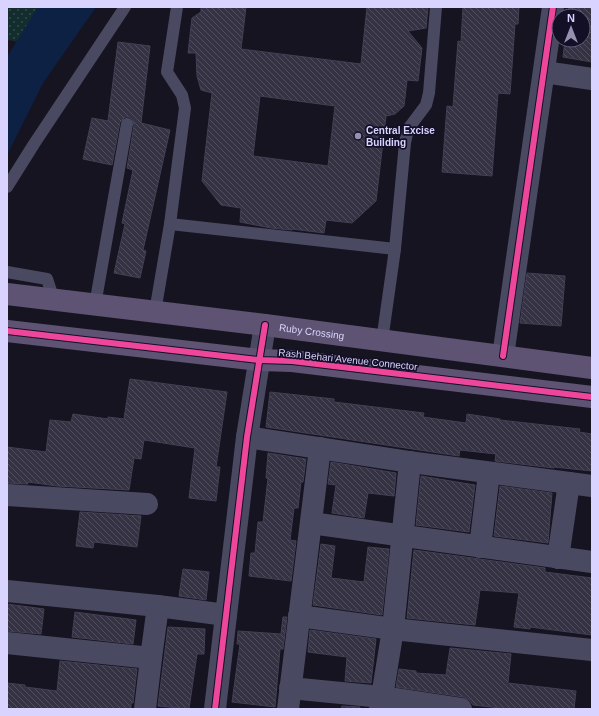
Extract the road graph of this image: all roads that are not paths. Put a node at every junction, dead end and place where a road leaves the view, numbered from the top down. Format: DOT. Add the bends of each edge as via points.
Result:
graph roads {
  1 [pos="125,7"];
  2 [pos="177,7"];
  3 [pos="436,7"];
  4 [pos="553,7"];
  5 [pos="544,72"];
  6 [pos="592,79"];
  7 [pos="128,124"];
  8 [pos="7,187"];
  9 [pos="170,224"];
  10 [pos="395,249"];
  11 [pos="7,272"];
  12 [pos="7,294"];
  13 [pos="54,300"];
  14 [pos="96,305"];
  15 [pos="155,312"];
  16 [pos="265,325"];
  17 [pos="7,331"];
  18 [pos="382,341"];
  19 [pos="503,356"];
  20 [pos="259,360"];
  21 [pos="592,368"];
  22 [pos="592,397"];
  23 [pos="247,437"];
  24 [pos="320,448"];
  25 [pos="410,462"];
  26 [pos="489,472"];
  27 [pos="569,483"];
  28 [pos="592,486"];
  29 [pos="7,495"];
  30 [pos="147,504"];
  31 [pos="311,523"];
  32 [pos="403,536"];
  33 [pos="480,547"];
  34 [pos="558,558"];
  35 [pos="592,562"];
  36 [pos="7,591"];
  37 [pos="158,606"];
  38 [pos="226,615"];
  39 [pos="299,616"];
  40 [pos="393,629"];
  41 [pos="7,643"];
  42 [pos="592,650"];
  43 [pos="151,658"];
  44 [pos="289,699"];
  45 [pos="381,703"];
  46 [pos="145,709"];
  47 [pos="215,709"];
  48 [pos="461,709"];
  1 -- 8 [label="lane"];
  2 -- 9 [label="lane" via="167,72 182,95 185,108"];
  3 -- 10 [label="lane" via="429,93 426,105 408,129 404,144"];
  4 -- 5 [label="street"];
  5 -- 6 [label="street"];
  5 -- 19 [label="street"];
  7 -- 14 [label="lane"];
  9 -- 10 [label="lane"];
  9 -- 15 [label="lane"];
  10 -- 18 [label="lane"];
  11 -- 13 [label="lane" via="47,279"];
  12 -- 13 [label="main road, Ruby Crossing"];
  13 -- 14 [label="main road, Ruby Crossing"];
  14 -- 15 [label="main road, Ruby Crossing"];
  15 -- 16 [label="main road, Ruby Crossing"];
  16 -- 18 [label="main road, Ruby Crossing"];
  16 -- 20 [label="street"];
  17 -- 20 [label="main road, Rash Behari Avenue Connector"];
  18 -- 19 [label="main road, Ruby Crossing"];
  19 -- 21 [label="main road, Ruby Crossing"];
  20 -- 22 [label="main road, Rash Behari Avenue Connector" via="292,361"];
  20 -- 23 [label="street"];
  23 -- 24 [label="street"];
  23 -- 38 [label="street"];
  24 -- 25 [label="street"];
  24 -- 31 [label="street"];
  25 -- 26 [label="street"];
  25 -- 32 [label="street"];
  26 -- 27 [label="street"];
  26 -- 33 [label="street"];
  27 -- 28 [label="street"];
  27 -- 34 [label="street"];
  29 -- 30 [label="street"];
  31 -- 32 [label="street"];
  31 -- 39 [label="street"];
  32 -- 33 [label="street"];
  32 -- 40 [label="street"];
  33 -- 34 [label="street"];
  34 -- 35 [label="street"];
  36 -- 37 [label="street"];
  37 -- 38 [label="street"];
  37 -- 43 [label="street"];
  38 -- 47 [label="street"];
  39 -- 40 [label="street"];
  39 -- 44 [label="street"];
  40 -- 42 [label="street"];
  40 -- 45 [label="street"];
  41 -- 43 [label="street"];
  43 -- 46 [label="street"];
  44 -- 45 [label="street"];
  45 -- 48 [label="street"];
}
